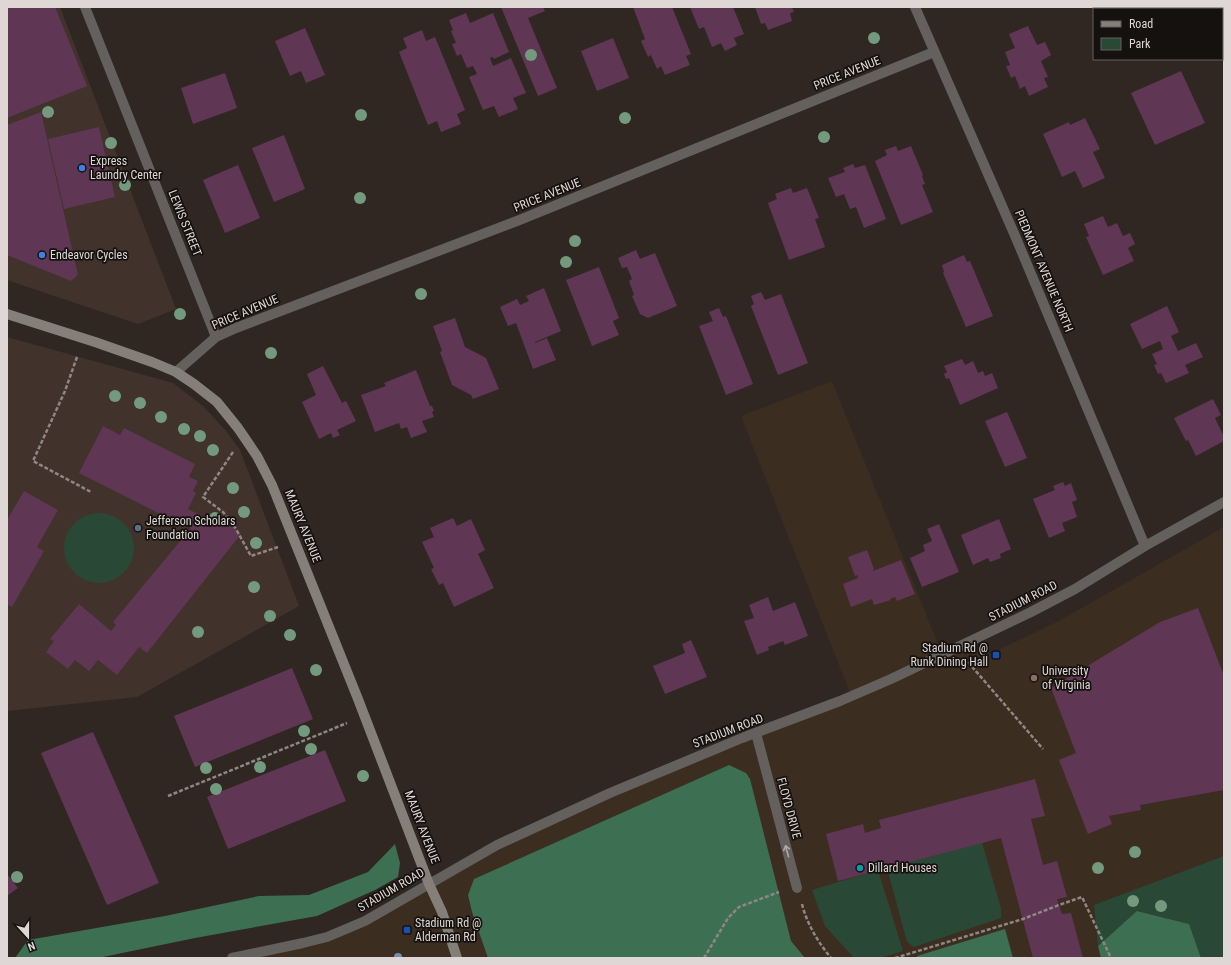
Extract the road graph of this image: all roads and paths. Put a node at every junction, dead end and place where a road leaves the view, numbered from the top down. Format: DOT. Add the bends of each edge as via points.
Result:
graph roads {
  1 [pos="85,7"];
  2 [pos="915,7"];
  3 [pos="934,52"];
  4 [pos="7,314"];
  5 [pos="216,337"];
  6 [pos="77,357"];
  7 [pos="176,372"];
  8 [pos="233,452"];
  9 [pos="91,492"];
  10 [pos="1224,502"];
  11 [pos="1145,546"];
  12 [pos="278,547"];
  13 [pos="966,660"];
  14 [pos="348,722"];
  15 [pos="756,734"];
  16 [pos="1043,749"];
  17 [pos="168,796"];
  18 [pos="429,884"];
  19 [pos="797,888"];
  20 [pos="232,958"];
  21 [pos="457,958"];
  22 [pos="704,958"];
  23 [pos="831,958"];
  24 [pos="895,958"];
  25 [pos="1111,958"];
  1 -- 5 [label="street, LEWIS STREET"];
  2 -- 3 [label="street, PIEDMONT AVENUE NORTH"];
  3 -- 5 [label="street, PRICE AVENUE" via="517,221"];
  3 -- 11 [label="street, PIEDMONT AVENUE NORTH" via="1016,238"];
  4 -- 7 [label="main road, MAURY AVENUE" via="95,342"];
  5 -- 7 [label="street, PRICE AVENUE"];
  6 -- 9 [label="path" via="33,461"];
  7 -- 18 [label="main road, MAURY AVENUE" via="217,402 257,456 272,485"];
  8 -- 12 [label="path" via="203,497 223,512 252,556"];
  10 -- 11 [label="street, STADIUM ROAD"];
  11 -- 15 [label="street, STADIUM ROAD" via="1075,589 1031,612 891,679"];
  13 -- 16 [label="path"];
  14 -- 17 [label="path"];
  15 -- 18 [label="street, STADIUM ROAD" via="610,793 497,846"];
  19 -- 15 [label="street, FLOYD DRIVE, one-way"];
  18 -- 20 [label="street, STADIUM ROAD" via="365,921 327,937"];
  18 -- 21 [label="main road, MAURY AVENUE" via="442,912"];
  19 -- 22 [label="path" via="773,893 739,907 728,918"];
  19 -- 23 [label="path" via="805,918"];
  24 -- 25 [label="path" via="1082,898"];
}
